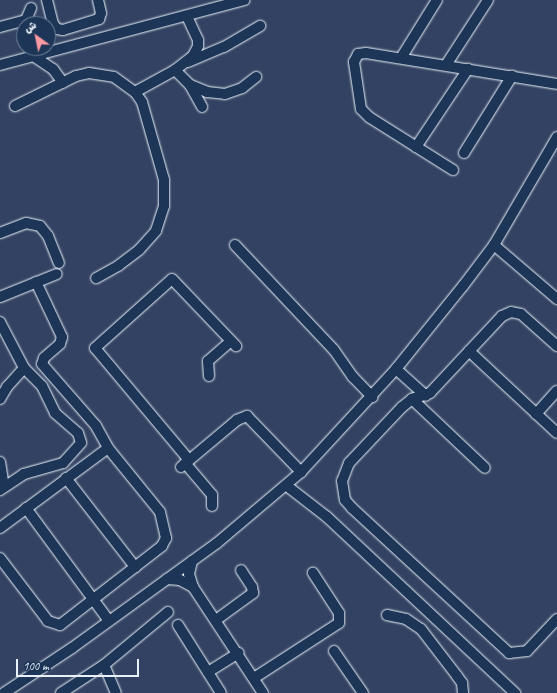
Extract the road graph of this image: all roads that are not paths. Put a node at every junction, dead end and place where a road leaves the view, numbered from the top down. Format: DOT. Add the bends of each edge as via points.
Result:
graph roads {
  1 [pos="47,0"];
  2 [pos="98,0"];
  3 [pos="244,0"];
  4 [pos="437,0"];
  5 [pos="488,0"];
  6 [pos="31,8"];
  7 [pos="188,16"];
  8 [pos="83,25"];
  9 [pos="260,26"];
  10 [pos="0,27"];
  11 [pos="87,44"];
  12 [pos="35,57"];
  13 [pos="401,58"];
  14 [pos="184,63"];
  15 [pos="0,65"];
  16 [pos="446,65"];
  17 [pos="468,69"];
  18 [pos="175,70"];
  19 [pos="512,76"];
  20 [pos="256,77"];
  21 [pos="63,83"];
  22 [pos="557,84"];
  23 [pos="190,85"];
  24 [pos="135,92"];
  25 [pos="15,106"];
  26 [pos="202,108"];
  27 [pos="557,137"];
  28 [pos="416,147"];
  29 [pos="464,153"];
  30 [pos="453,170"];
  31 [pos="0,233"];
  32 [pos="235,245"];
  33 [pos="494,245"];
  34 [pos="59,263"];
  35 [pos="57,274"];
  36 [pos="96,278"];
  37 [pos="36,282"];
  38 [pos="0,297"];
  39 [pos="557,299"];
  40 [pos="0,322"];
  41 [pos="557,346"];
  42 [pos="469,351"];
  43 [pos="24,368"];
  44 [pos="396,369"];
  45 [pos="213,373"];
  46 [pos="557,391"];
  47 [pos="426,396"];
  48 [pos="372,397"];
  49 [pos="0,398"];
  50 [pos="412,399"];
  51 [pos="536,414"];
  52 [pos="557,433"];
  53 [pos="108,448"];
  54 [pos="0,462"];
  55 [pos="185,463"];
  56 [pos="485,468"];
  57 [pos="301,472"];
  58 [pos="66,478"];
  59 [pos="287,486"];
  60 [pos="2,488"];
  61 [pos="212,506"];
  62 [pos="26,508"];
  63 [pos="0,528"];
  64 [pos="0,558"];
  65 [pos="192,561"];
  66 [pos="135,567"];
  67 [pos="241,570"];
  68 [pos="313,572"];
  69 [pos="166,579"];
  70 [pos="193,587"];
  71 [pos="94,599"];
  72 [pos="168,612"];
  73 [pos="387,615"];
  74 [pos="557,619"];
  75 [pos="216,620"];
  76 [pos="109,621"];
  77 [pos="178,625"];
  78 [pos="334,651"];
  79 [pos="238,653"];
  80 [pos="104,665"];
  81 [pos="208,672"];
  82 [pos="254,678"];
  83 [pos="4,693"];
  84 [pos="61,693"];
  85 [pos="116,693"];
  86 [pos="221,693"];
  87 [pos="264,693"];
  88 [pos="363,693"];
  89 [pos="463,693"];
  90 [pos="515,693"];
  1 -- 8 [label="street" via="57,29"];
  2 -- 8 [label="street" via="101,16 96,21"];
  3 -- 7 [label="street"];
  4 -- 13 [label="street"];
  5 -- 16 [label="street"];
  6 -- 10 [label="street" via="26,20"];
  7 -- 11 [label="street"];
  7 -- 14 [label="street" via="198,46"];
  8 -- 11 [label="street"];
  9 -- 14 [label="street" via="224,47"];
  11 -- 12 [label="street"];
  12 -- 15 [label="street"];
  12 -- 21 [label="street" via="53,69"];
  13 -- 16 [label="street"];
  13 -- 28 [label="street" via="366,52 358,54 354,62 358,99 361,109 369,117"];
  14 -- 18 [label="street"];
  16 -- 17 [label="street"];
  17 -- 19 [label="street"];
  17 -- 28 [label="street"];
  18 -- 23 [label="street"];
  18 -- 24 [label="street"];
  19 -- 22 [label="street"];
  19 -- 29 [label="street"];
  20 -- 23 [label="street" via="242,88 225,94 207,92"];
  21 -- 24 [label="street" via="76,76 102,74 114,77"];
  21 -- 25 [label="street"];
  23 -- 26 [label="street"];
  24 -- 36 [label="street" via="146,115 164,180 164,206 156,231 139,250"];
  27 -- 33 [label="street"];
  28 -- 30 [label="street"];
  31 -- 34 [label="street" via="26,222 40,226 48,236"];
  32 -- 48 [label="street" via="334,350 353,377"];
  33 -- 39 [label="street"];
  33 -- 44 [label="street"];
  35 -- 37 [label="street"];
  37 -- 38 [label="street"];
  37 -- 53 [label="street" via="62,337 60,344 44,358 42,364 96,426"];
  40 -- 43 [label="street"];
  41 -- 42 [label="street" via="521,314 511,312 502,316"];
  42 -- 47 [label="street"];
  42 -- 51 [label="street"];
  43 -- 49 [label="street"];
  43 -- 60 [label="street" via="42,386 55,413 78,433 80,443 63,463 24,474"];
  44 -- 47 [label="street"];
  44 -- 48 [label="street"];
  45 -- 55 [label="street" via="209,359 234,343 172,279 95,348"];
  46 -- 51 [label="street"];
  47 -- 50 [label="street"];
  48 -- 57 [label="street"];
  50 -- 56 [label="street"];
  50 -- 74 [label="street" via="349,462 342,481 346,500 509,653 527,651"];
  51 -- 52 [label="street"];
  53 -- 58 [label="street"];
  53 -- 66 [label="street" via="160,512 166,534 162,546"];
  54 -- 60 [label="street"];
  55 -- 57 [label="street" via="237,420 247,416"];
  55 -- 61 [label="street" via="212,496"];
  57 -- 59 [label="street"];
  58 -- 62 [label="street"];
  58 -- 66 [label="street"];
  59 -- 65 [label="street"];
  59 -- 90 [label="street" via="327,518"];
  62 -- 63 [label="street"];
  62 -- 71 [label="street"];
  64 -- 71 [label="street" via="51,624 60,625"];
  65 -- 69 [label="street"];
  65 -- 70 [label="street" via="189,574"];
  66 -- 71 [label="street"];
  67 -- 75 [label="street" via="253,593"];
  68 -- 82 [label="street" via="340,613 339,623"];
  69 -- 70 [label="street" via="180,580"];
  69 -- 76 [label="street"];
  70 -- 75 [label="street"];
  71 -- 76 [label="street"];
  72 -- 80 [label="street"];
  73 -- 89 [label="street" via="406,619 421,629 462,683"];
  75 -- 79 [label="street"];
  76 -- 83 [label="street"];
  77 -- 81 [label="street"];
  78 -- 88 [label="street"];
  79 -- 81 [label="street"];
  79 -- 82 [label="street"];
  80 -- 84 [label="street"];
  80 -- 85 [label="street"];
  81 -- 86 [label="street"];
  82 -- 87 [label="street"];
}
